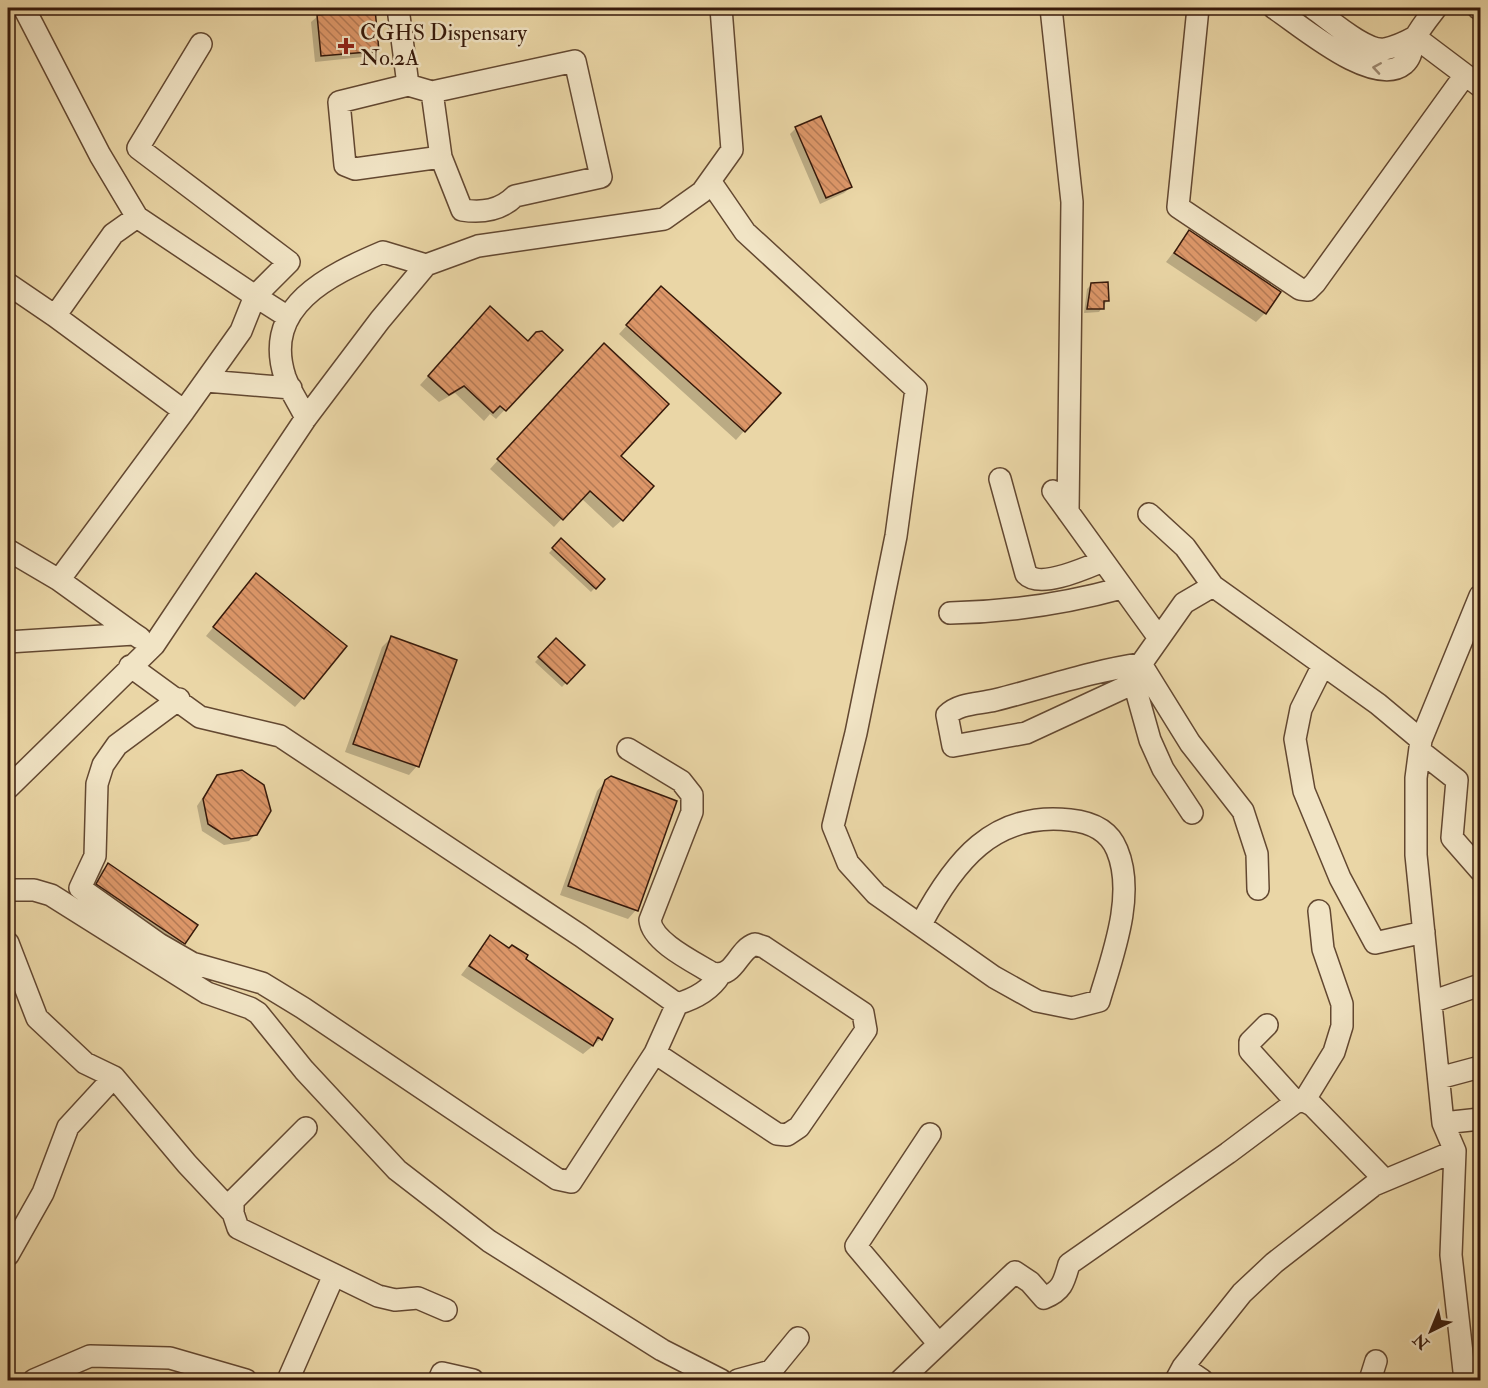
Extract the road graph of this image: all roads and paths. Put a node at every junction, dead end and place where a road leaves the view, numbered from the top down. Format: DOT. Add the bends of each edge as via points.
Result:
graph roads {
  1 [pos="24,8"];
  2 [pos="398,8"];
  3 [pos="721,8"];
  4 [pos="1051,8"];
  5 [pos="1198,8"];
  6 [pos="1274,8"];
  7 [pos="1313,8"];
  8 [pos="1436,8"];
  9 [pos="1415,37"];
  10 [pos="201,44"];
  11 [pos="1473,80"];
  12 [pos="408,85"];
  13 [pos="432,92"];
  14 [pos="441,157"];
  15 [pos="710,181"];
  16 [pos="137,217"];
  17 [pos="426,266"];
  18 [pos="8,284"];
  19 [pos="255,296"];
  20 [pos="55,316"];
  21 [pos="288,317"];
  22 [pos="206,381"];
  23 [pos="291,388"];
  24 [pos="184,411"];
  25 [pos="306,418"];
  26 [pos="1000,479"];
  27 [pos="1053,491"];
  28 [pos="1068,512"];
  29 [pos="1149,514"];
  30 [pos="8,550"];
  31 [pos="1103,561"];
  32 [pos="59,580"];
  33 [pos="1213,586"];
  34 [pos="1122,588"];
  35 [pos="1480,596"];
  36 [pos="950,613"];
  37 [pos="134,634"];
  38 [pos="1158,638"];
  39 [pos="8,642"];
  40 [pos="154,645"];
  41 [pos="1323,665"];
  42 [pos="130,666"];
  43 [pos="1141,675"];
  44 [pos="178,699"];
  45 [pos="1421,746"];
  46 [pos="628,749"];
  47 [pos="8,788"];
  48 [pos="1192,813"];
  49 [pos="1480,870"];
  50 [pos="1258,889"];
  51 [pos="8,890"];
  52 [pos="1319,911"];
  53 [pos="921,924"];
  54 [pos="1424,932"];
  55 [pos="8,943"];
  56 [pos="720,975"];
  57 [pos="1480,985"];
  58 [pos="1431,1002"];
  59 [pos="677,1004"];
  60 [pos="1267,1025"];
  61 [pos="656,1053"];
  62 [pos="1480,1067"];
  63 [pos="114,1077"];
  64 [pos="1439,1078"];
  65 [pos="1300,1101"];
  66 [pos="1480,1119"];
  67 [pos="1443,1123"];
  68 [pos="306,1128"];
  69 [pos="930,1134"];
  70 [pos="1455,1151"];
  71 [pos="1384,1179"];
  72 [pos="234,1213"];
  73 [pos="8,1255"];
  74 [pos="334,1275"];
  75 [pos="446,1310"];
  76 [pos="798,1338"];
  77 [pos="938,1343"];
  78 [pos="1180,1374"];
  79 [pos="34,1380"];
  80 [pos="246,1380"];
  81 [pos="288,1380"];
  82 [pos="439,1380"];
  83 [pos="472,1380"];
  84 [pos="721,1380"];
  85 [pos="738,1380"];
  86 [pos="901,1380"];
  87 [pos="1202,1380"];
  88 [pos="1465,1380"];
  1 -- 16 [label="street" via="100,155"];
  2 -- 12 [label="street"];
  3 -- 15 [label="street" via="732,150"];
  4 -- 28 [label="street" via="1071,202"];
  5 -- 11 [label="street" via="1178,207 1300,289 1308,290 1315,283"];
  9 -- 6 [label="street, one-way" via="1404,65 1385,70 1367,67"];
  7 -- 9 [label="street" via="1355,39 1383,50"];
  8 -- 9 [label="street"];
  9 -- 11 [label="street"];
  10 -- 19 [label="street" via="138,148 289,262"];
  12 -- 13 [label="street"];
  12 -- 14 [label="street" via="339,102 345,165 355,169"];
  13 -- 14 [label="street"];
  13 -- 14 [label="street" via="575,61 601,177 515,196 506,204 473,212 462,210"];
  15 -- 17 [label="street" via="702,192 664,219 478,246"];
  15 -- 53 [label="street" via="745,232 916,389 896,536 856,733 832,826 848,863 876,894"];
  16 -- 19 [label="street"];
  16 -- 20 [label="street" via="113,234"];
  17 -- 21 [label="street" via="383,252 344,269 311,290"];
  17 -- 25 [label="street"];
  18 -- 20 [label="street"];
  19 -- 21 [label="street"];
  19 -- 22 [label="street" via="241,331"];
  20 -- 24 [label="street"];
  21 -- 23 [label="street" via="280,341 285,377"];
  22 -- 23 [label="street"];
  22 -- 24 [label="street"];
  23 -- 25 [label="street"];
  24 -- 32 [label="street"];
  25 -- 40 [label="street"];
  26 -- 31 [label="street" via="1026,574 1031,579 1075,572"];
  27 -- 28 [label="street"];
  28 -- 31 [label="street"];
  29 -- 33 [label="street" via="1185,547"];
  30 -- 32 [label="street"];
  31 -- 34 [label="street"];
  32 -- 37 [label="street"];
  33 -- 38 [label="street" via="1184,603"];
  33 -- 41 [label="street"];
  34 -- 36 [label="street" via="1069,603 1003,612"];
  34 -- 38 [label="street"];
  35 -- 45 [label="street"];
  37 -- 39 [label="street"];
  37 -- 40 [label="street"];
  38 -- 43 [label="street"];
  40 -- 42 [label="street"];
  41 -- 45 [label="street"];
  41 -- 54 [label="street" via="1301,709 1295,739 1304,791 1340,878 1375,943"];
  42 -- 44 [label="street"];
  42 -- 47 [label="street"];
  43 -- 43 [label="street" via="1104,669 994,701 954,708 947,715 953,746 1026,733"];
  43 -- 48 [label="street" via="1150,740 1163,769"];
  43 -- 50 [label="street" via="1243,811 1257,854"];
  44 -- 59 [label="street" via="200,717 280,736"];
  44 -- 61 [label="street" via="117,745 103,765 98,784 95,856 80,888 192,963 262,983 557,1179 571,1182"];
  45 -- 49 [label="street" via="1456,780 1452,838"];
  45 -- 54 [label="street" via="1416,778 1416,855"];
  46 -- 56 [label="street" via="681,781 692,795 692,812 653,911 651,928 658,938"];
  51 -- 84 [label="street" via="34,890 51,895 207,993 250,1008 397,1170 498,1247 662,1350"];
  52 -- 65 [label="street" via="1323,949 1342,1004 1342,1026 1334,1052"];
  53 -- 53 [label="street" via="952,874 985,838 1019,822 1051,818 1084,821 1105,832 1117,850 1124,892 1117,940 1099,1001 1072,1008 1037,1001 994,977"];
  54 -- 58 [label="street"];
  55 -- 63 [label="street" via="37,1018 85,1063"];
  56 -- 59 [label="street" via="707,990"];
  56 -- 61 [label="street" via="728,973 748,946 755,944 862,1013 866,1030 799,1127 787,1134 777,1134"];
  57 -- 58 [label="street"];
  58 -- 64 [label="street"];
  59 -- 61 [label="street"];
  60 -- 65 [label="street" via="1250,1042 1250,1051"];
  62 -- 64 [label="street"];
  63 -- 72 [label="street"];
  63 -- 73 [label="street" via="68,1127 43,1193"];
  64 -- 67 [label="street"];
  65 -- 71 [label="street" via="1312,1105"];
  65 -- 77 [label="street" via="1069,1264 1064,1284 1057,1293 1044,1298 1015,1272"];
  66 -- 67 [label="street"];
  67 -- 70 [label="street"];
  68 -- 72 [label="street" via="233,1201"];
  69 -- 77 [label="street" via="856,1246"];
  70 -- 71 [label="street"];
  70 -- 88 [label="street" via="1451,1255"];
  71 -- 78 [label="street" via="1274,1263 1242,1293"];
  72 -- 74 [label="street" via="238,1228"];
  74 -- 75 [label="street" via="385,1298 418,1298"];
  74 -- 81 [label="street"];
  76 -- 85 [label="street" via="771,1371"];
  77 -- 86 [label="street"];
  78 -- 87 [label="street"];
  79 -- 80 [label="street" via="90,1356 170,1358"];
  82 -- 83 [label="street" via="442,1373"];
}
